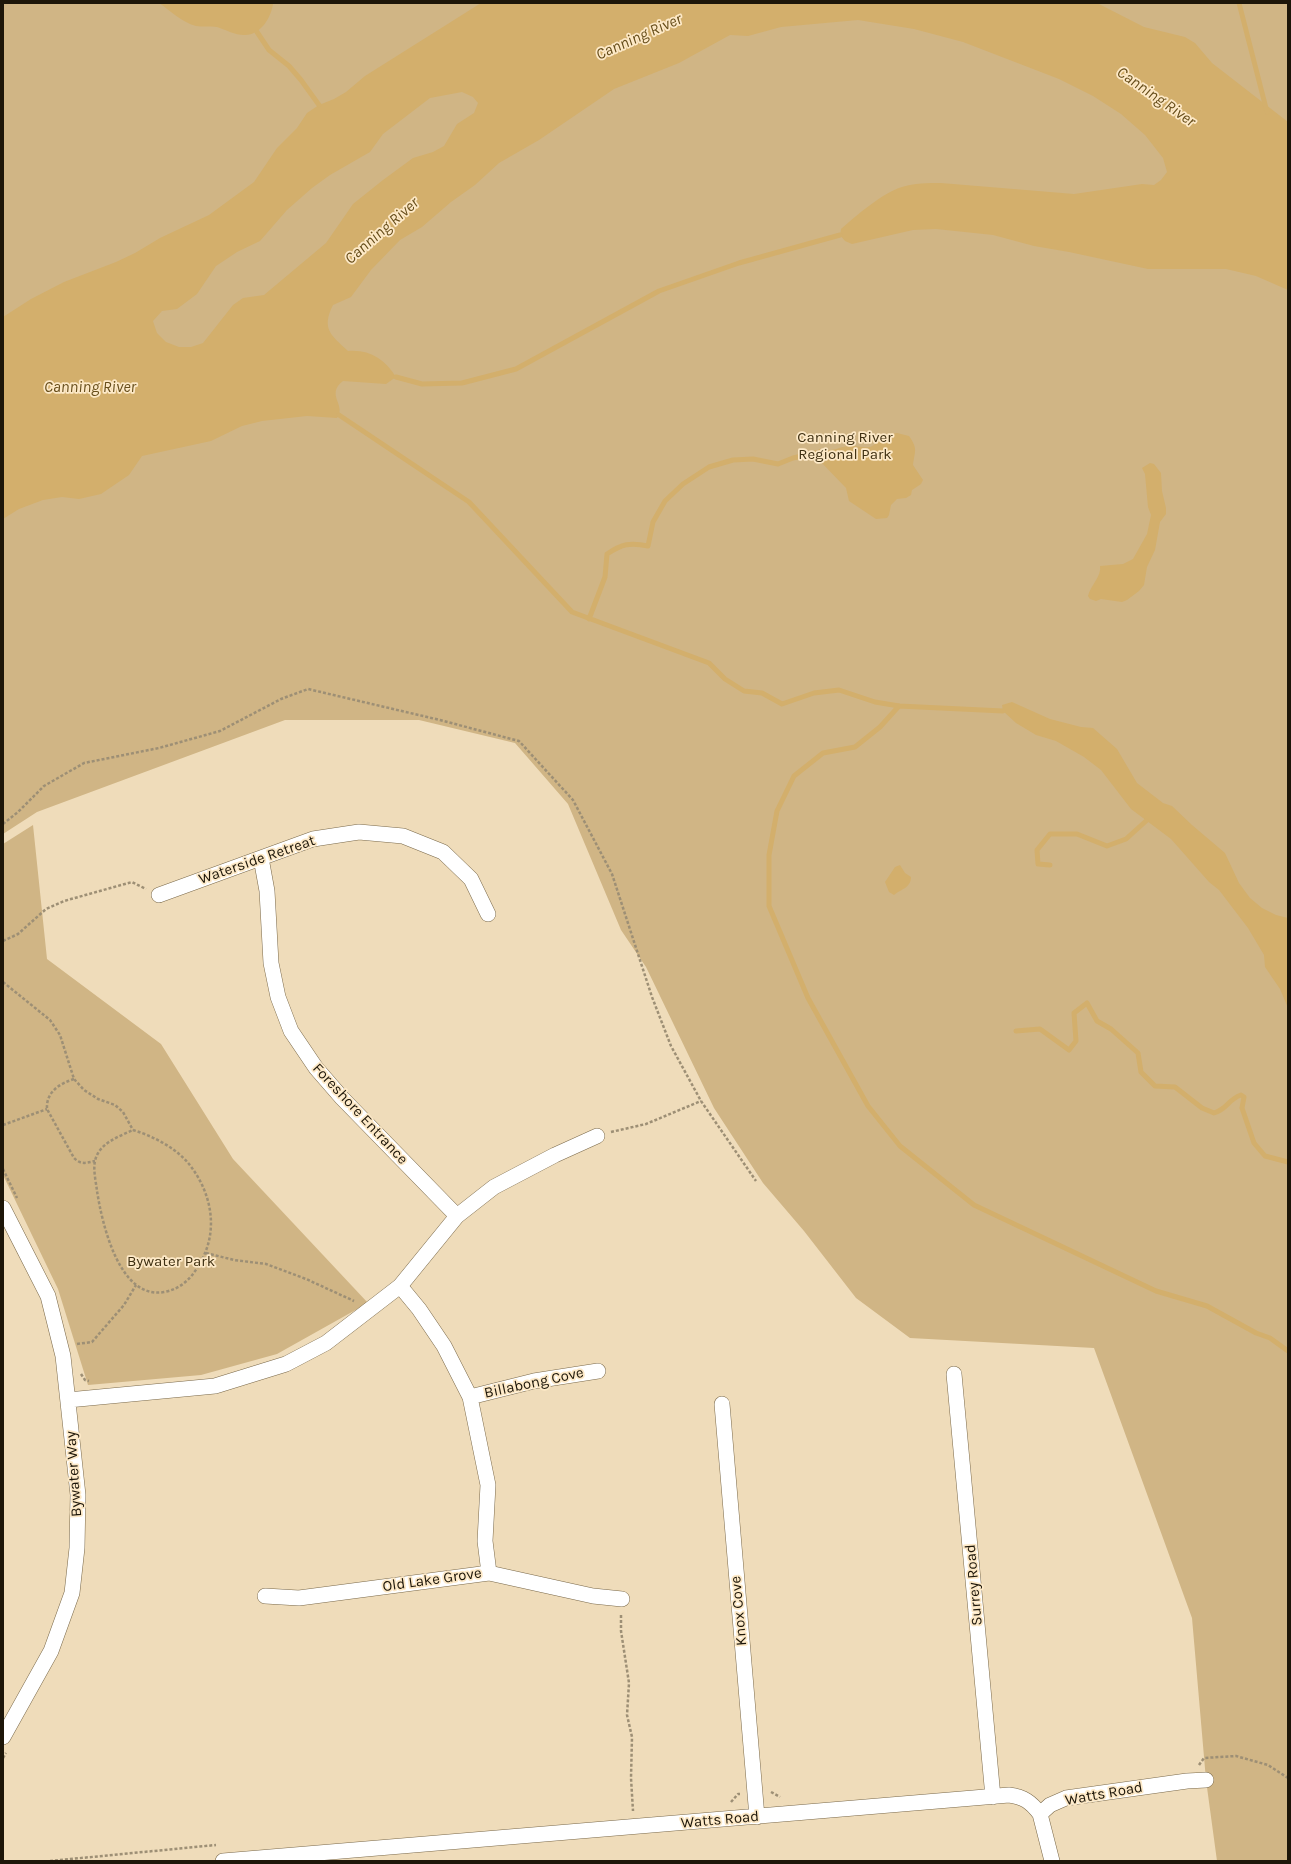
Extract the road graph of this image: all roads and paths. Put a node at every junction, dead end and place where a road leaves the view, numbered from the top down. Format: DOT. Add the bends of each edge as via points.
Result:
graph roads {
  1 [pos="261,858"];
  2 [pos="159,895"];
  3 [pos="488,914"];
  4 [pos="3,941"];
  5 [pos="3,982"];
  6 [pos="74,1079"];
  7 [pos="701,1101"];
  8 [pos="47,1109"];
  9 [pos="3,1125"];
  10 [pos="133,1130"];
  11 [pos="597,1136"];
  12 [pos="95,1162"];
  13 [pos="3,1208"];
  14 [pos="457,1216"];
  15 [pos="206,1253"];
  16 [pos="136,1285"];
  17 [pos="400,1286"];
  18 [pos="371,1309"];
  19 [pos="76,1344"];
  20 [pos="598,1371"];
  21 [pos="954,1374"];
  22 [pos="470,1397"];
  23 [pos="68,1400"];
  24 [pos="722,1404"];
  25 [pos="489,1572"];
  26 [pos="265,1596"];
  27 [pos="622,1599"];
  28 [pos="3,1737"];
  29 [pos="1288,1778"];
  30 [pos="1206,1780"];
  31 [pos="1187,1781"];
  32 [pos="993,1796"];
  33 [pos="1040,1814"];
  34 [pos="757,1817"];
  35 [pos="635,1827"];
  36 [pos="392,1854"];
  37 [pos="223,1861"];
  38 [pos="1052,1861"];
  1 -- 2 [label="street, Waterside Retreat"];
  1 -- 3 [label="street, Waterside Retreat" via="313,839 359,832 403,836 443,852 471,879"];
  1 -- 14 [label="street, Foreshore Entrance" via="267,891 271,963 278,997 291,1031 316,1068 342,1098"];
  2 -- 4 [label="path" via="132,882 64,901 46,909 18,934"];
  5 -- 6 [label="path" via="50,1020 60,1035"];
  6 -- 8 [label="path" via="61,1084 50,1093"];
  6 -- 10 [label="path" via="98,1100 115,1105 123,1112"];
  7 -- 11 [label="path" via="646,1124"];
  8 -- 9 [label="path"];
  8 -- 12 [label="path" via="74,1158 83,1164"];
  10 -- 12 [label="path" via="105,1144"];
  10 -- 15 [label="path" via="170,1147 189,1164 200,1181 209,1202 212,1222"];
  11 -- 14 [label="street" via="494,1187"];
  12 -- 16 [label="path" via="99,1206 106,1232 126,1276"];
  13 -- 23 [label="street, Bywater Way" via="48,1296 64,1356"];
  14 -- 17 [label="street"];
  15 -- 16 [label="path" via="196,1271 185,1283 172,1290 158,1293 145,1291"];
  15 -- 18 [label="path" via="266,1264"];
  16 -- 19 [label="path" via="124,1305 92,1342"];
  17 -- 18 [label="street"];
  17 -- 22 [label="street" via="444,1346"];
  18 -- 23 [label="street" via="326,1343 286,1364 215,1386"];
  20 -- 22 [label="street, Billabong Cove" via="534,1381"];
  21 -- 32 [label="street, Surrey Road"];
  22 -- 25 [label="street" via="488,1485 485,1541"];
  23 -- 28 [label="street, Bywater Way" via="78,1495 77,1548 72,1593 51,1651"];
  24 -- 34 [label="street, Knox Cove"];
  25 -- 26 [label="street, Old Lake Grove" via="299,1598"];
  25 -- 27 [label="street, Old Lake Grove" via="594,1596"];
  27 -- 35 [label="path" via="621,1631 628,1683 627,1715 632,1737 631,1778"];
  29 -- 31 [label="path" via="1268,1765 1236,1756 1204,1758"];
  30 -- 31 [label="street, Watts Road"];
  31 -- 33 [label="street, Watts Road" via="1066,1798"];
  32 -- 33 [label="street, Watts Road" via="1021,1796 1032,1803"];
  32 -- 34 [label="street, Watts Road"];
  33 -- 38 [label="street"];
  34 -- 35 [label="street, Watts Road"];
  35 -- 36 [label="street, Watts Road"];
  36 -- 37 [label="street, Watts Road"];
}
